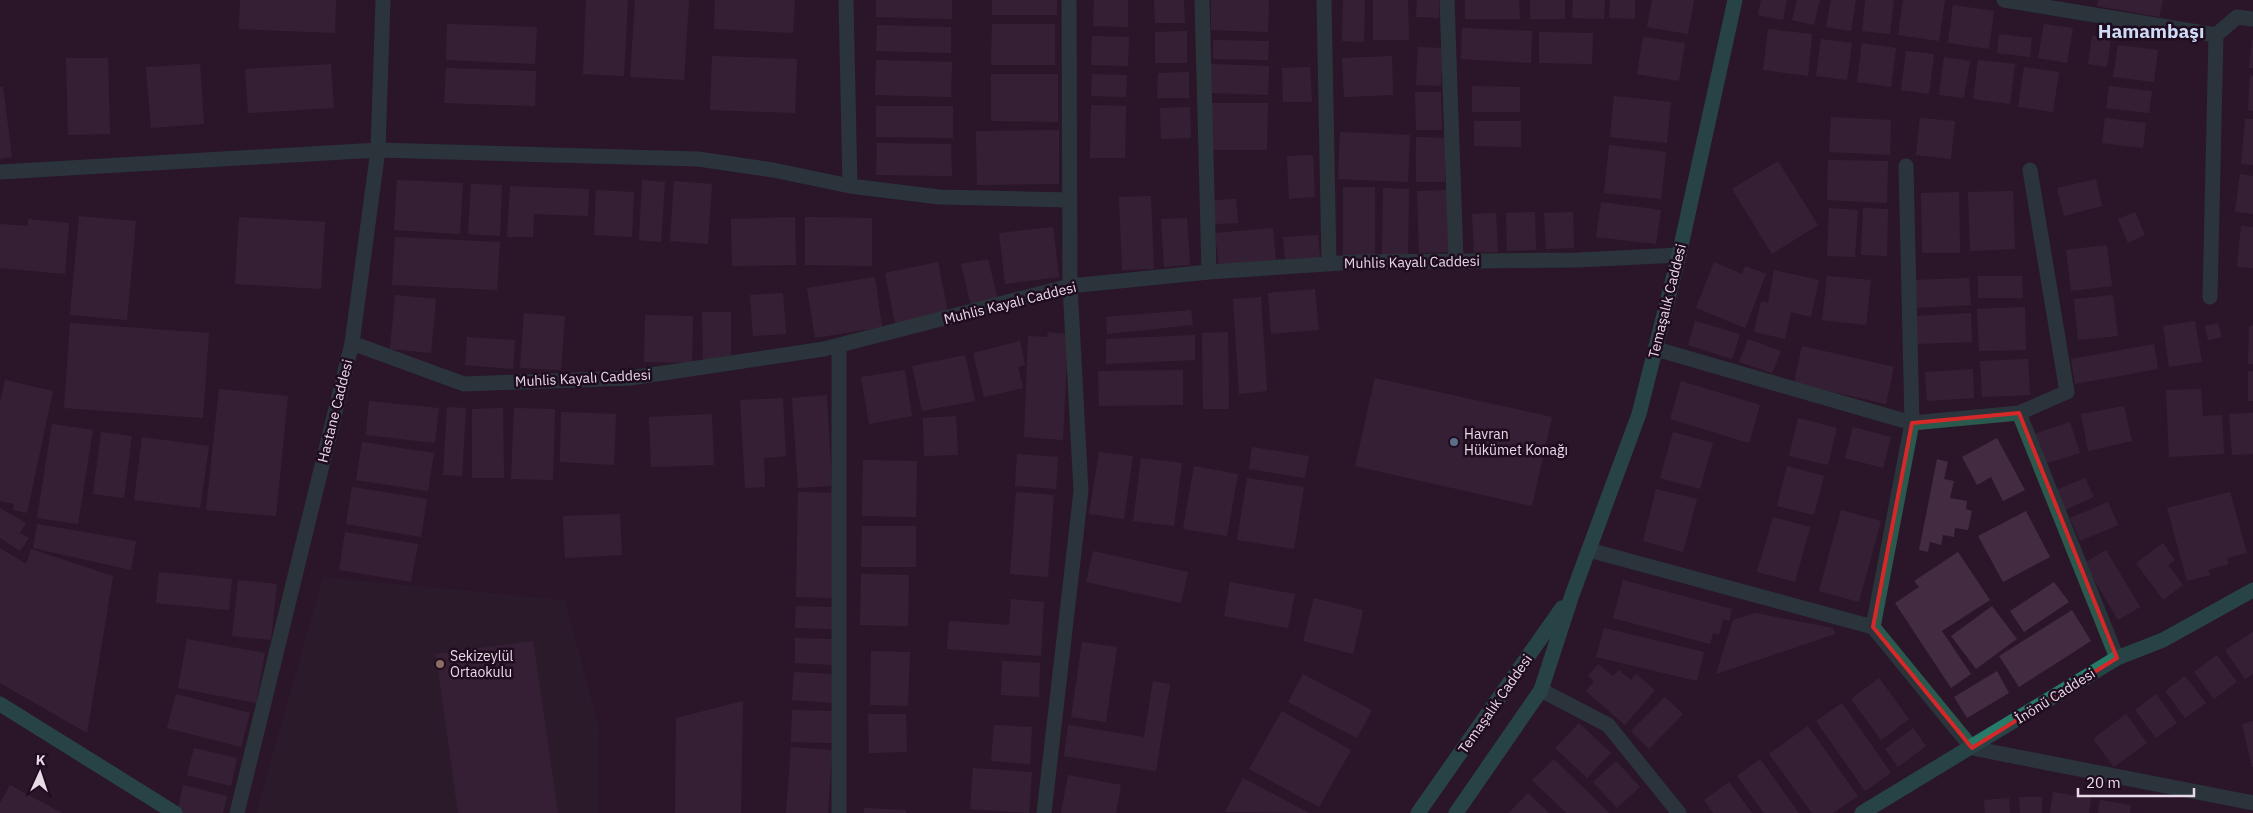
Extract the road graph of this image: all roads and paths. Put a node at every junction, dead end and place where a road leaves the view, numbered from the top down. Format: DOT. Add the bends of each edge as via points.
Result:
graph roads {
  1 [pos="383,0"];
  2 [pos="846,0"];
  3 [pos="1069,0"];
  4 [pos="1202,0"];
  5 [pos="1324,0"];
  6 [pos="1446,0"];
  7 [pos="1735,0"];
  8 [pos="2004,0"];
  9 [pos="2253,19"];
  10 [pos="2216,35"];
  11 [pos="378,150"];
  12 [pos="1906,166"];
  13 [pos="2030,170"];
  14 [pos="0,172"];
  15 [pos="850,186"];
  16 [pos="1070,200"];
  17 [pos="1679,255"];
  18 [pos="1456,260"];
  19 [pos="1329,264"];
  20 [pos="1209,272"];
  21 [pos="1070,286"];
  22 [pos="2210,298"];
  23 [pos="352,343"];
  24 [pos="839,346"];
  25 [pos="1656,349"];
  26 [pos="2019,412"];
  27 [pos="1912,423"];
  28 [pos="1588,550"];
  29 [pos="2253,590"];
  30 [pos="1572,594"];
  31 [pos="1873,627"];
  32 [pos="2117,658"];
  33 [pos="1541,690"];
  34 [pos="0,704"];
  35 [pos="1972,748"];
  36 [pos="2253,803"];
  37 [pos="175,813"];
  38 [pos="237,813"];
  39 [pos="839,813"];
  40 [pos="1044,813"];
  41 [pos="1418,813"];
  42 [pos="1456,813"];
  43 [pos="1679,813"];
  44 [pos="1862,813"];
  1 -- 11 [label="street, Hastane Caddesi"];
  2 -- 15 [label="street"];
  3 -- 16 [label="street"];
  4 -- 20 [label="street"];
  5 -- 19 [label="street"];
  6 -- 18 [label="street"];
  7 -- 17 [label="street, Temaşalık Caddesi"];
  8 -- 10 [label="street"];
  9 -- 10 [label="street" via="2238,17"];
  10 -- 22 [label="street"];
  11 -- 14 [label="street"];
  11 -- 15 [label="street" via="698,159"];
  11 -- 23 [label="street, Hastane Caddesi"];
  12 -- 27 [label="street"];
  13 -- 26 [label="street" via="2067,392"];
  15 -- 16 [label="street" via="939,197"];
  16 -- 21 [label="street"];
  17 -- 18 [label="street, Muhlis Kayalı Caddesi" via="1578,260"];
  17 -- 25 [label="street, Temaşalık Caddesi"];
  18 -- 19 [label="street, Muhlis Kayalı Caddesi"];
  19 -- 20 [label="street, Muhlis Kayalı Caddesi"];
  20 -- 21 [label="street, Muhlis Kayalı Caddesi"];
  21 -- 24 [label="street, Muhlis Kayalı Caddesi"];
  21 -- 40 [label="street" via="1081,491"];
  23 -- 24 [label="street, Muhlis Kayalı Caddesi" via="464,384 630,378"];
  23 -- 38 [label="street, Hastane Caddesi"];
  24 -- 39 [label="street"];
  25 -- 27 [label="street"];
  25 -- 28 [label="street, Temaşalık Caddesi" via="1639,414"];
  26 -- 27 [label="street"];
  26 -- 32 [label="street"];
  27 -- 31 [label="street"];
  28 -- 30 [label="street, Temaşalık Caddesi"];
  28 -- 31 [label="street"];
  29 -- 32 [label="street, İnönü Caddesi" via="2163,640"];
  30 -- 33 [label="street, Temaşalık Caddesi"];
  30 -- 41 [label="street, Temaşalık Caddesi"];
  31 -- 35 [label="street"];
  32 -- 35 [label="street, İnönü Caddesi"];
  33 -- 42 [label="street, Temaşalık Caddesi"];
  33 -- 43 [label="street" via="1608,725"];
  34 -- 37 [label="street"];
  35 -- 36 [label="street"];
  35 -- 44 [label="street, İnönü Caddesi"];
}
